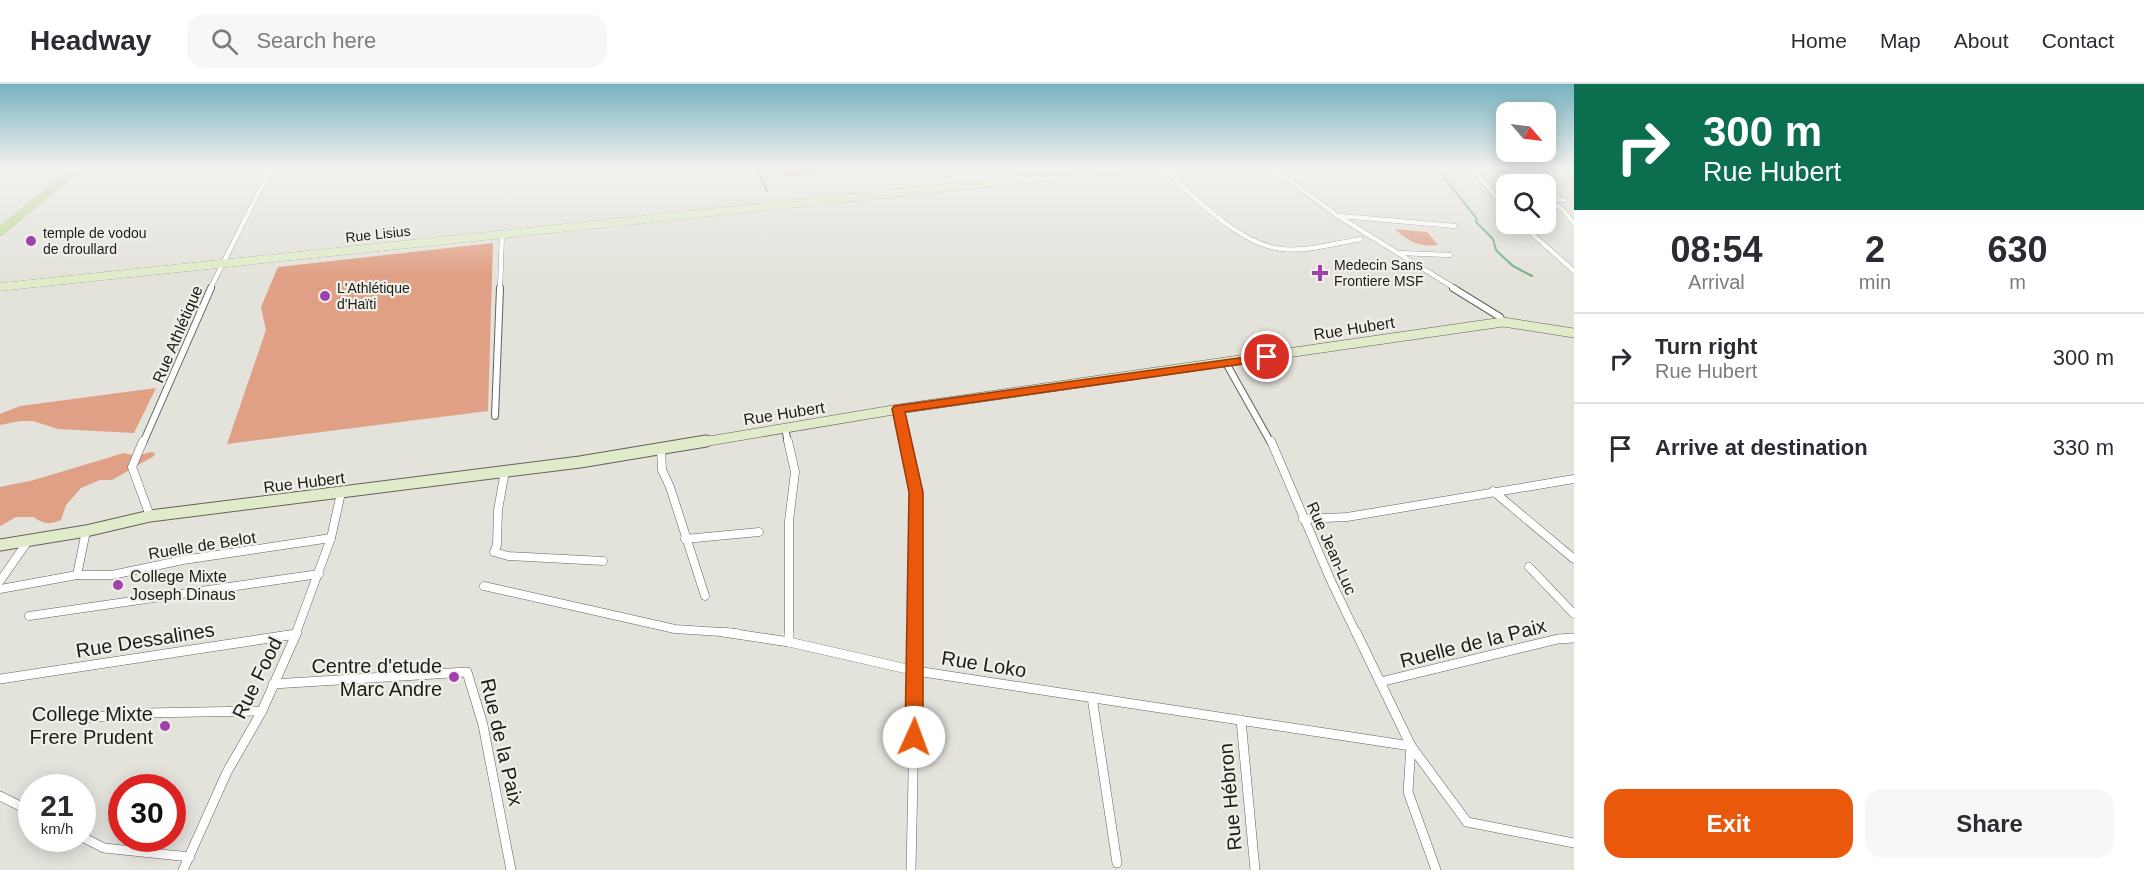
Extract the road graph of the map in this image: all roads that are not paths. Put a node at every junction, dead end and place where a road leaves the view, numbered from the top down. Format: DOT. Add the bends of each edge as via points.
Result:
graph roads {
  1 [pos="35,203"];
  2 [pos="253,203"];
  3 [pos="802,203"];
  4 [pos="1204,203"];
  5 [pos="1320,203"];
  6 [pos="1556,207"];
  7 [pos="1338,216"];
  8 [pos="1574,223"];
  9 [pos="1455,226"];
  10 [pos="0,232"];
  11 [pos="502,234"];
  12 [pos="1532,234"];
  13 [pos="1361,239"];
  14 [pos="1399,253"];
  15 [pos="1450,255"];
  16 [pos="221,265"];
  17 [pos="1574,271"];
  18 [pos="0,287"];
  19 [pos="1503,322"];
  20 [pos="1574,333"];
  21 [pos="1226,363"];
  22 [pos="898,409"];
  23 [pos="495,416"];
  24 [pos="785,428"];
  25 [pos="661,449"];
  26 [pos="505,471"];
  27 [pos="1574,479"];
  28 [pos="1493,491"];
  29 [pos="341,493"];
  30 [pos="150,516"];
  31 [pos="1303,519"];
  32 [pos="86,531"];
  33 [pos="759,532"];
  34 [pos="331,538"];
  35 [pos="685,539"];
  36 [pos="28,541"];
  37 [pos="0,545"];
  38 [pos="1574,559"];
  39 [pos="603,561"];
  40 [pos="1529,567"];
  41 [pos="319,574"];
  42 [pos="77,575"];
  43 [pos="0,582"];
  44 [pos="484,586"];
  45 [pos="0,589"];
  46 [pos="705,596"];
  47 [pos="1574,614"];
  48 [pos="29,616"];
  49 [pos="296,634"];
  50 [pos="1574,638"];
  51 [pos="789,642"];
  52 [pos="916,671"];
  53 [pos="0,679"];
  54 [pos="1380,682"];
  55 [pos="273,684"];
  56 [pos="1092,697"];
  57 [pos="262,711"];
  58 [pos="84,718"];
  59 [pos="1241,720"];
  60 [pos="1411,746"];
  61 [pos="0,796"];
  62 [pos="18,805"];
  63 [pos="1574,843"];
  64 [pos="96,844"];
  65 [pos="190,856"];
  66 [pos="1117,863"];
  67 [pos="183,870"];
  68 [pos="511,870"];
  69 [pos="910,870"];
  70 [pos="1255,870"];
  71 [pos="1436,870"];
  1 -- 10 [label="main road"];
  2 -- 16 [label="street, Rue Athlétique"];
  3 -- 11 [label="street, Rue Lisius"];
  4 -- 13 [label="street" via="1242,234 1270,247 1291,249"];
  5 -- 7 [label="street"];
  6 -- 8 [label="street"];
  7 -- 9 [label="street"];
  7 -- 14 [label="street"];
  11 -- 16 [label="street, Rue Lisius"];
  11 -- 23 [label="street"];
  12 -- 17 [label="street"];
  14 -- 15 [label="street"];
  14 -- 19 [label="street"];
  16 -- 18 [label="street, Rue Lisius"];
  16 -- 30 [label="street, Rue Athlétique" via="132,467"];
  19 -- 20 [label="street, Rue Hubert"];
  19 -- 21 [label="street, Rue Hubert"];
  21 -- 22 [label="street, Rue Hubert"];
  21 -- 31 [label="street, Rue Jean-Luc" via="1265,428"];
  22 -- 24 [label="street, Rue Hubert"];
  22 -- 52 [label="street" via="916,492"];
  24 -- 25 [label="street, Rue Hubert"];
  24 -- 51 [label="street" via="795,472 789,521"];
  25 -- 26 [label="street, Rue Hubert"];
  25 -- 35 [label="street" via="662,470"];
  26 -- 29 [label="street, Rue Hubert"];
  26 -- 39 [label="street" via="494,552"];
  27 -- 28 [label="street"];
  28 -- 31 [label="street" via="1347,517"];
  28 -- 38 [label="street"];
  29 -- 30 [label="street, Rue Hubert"];
  29 -- 34 [label="street, Rue Food"];
  30 -- 32 [label="street, Rue Hubert"];
  31 -- 54 [label="street, Rue Jean-Luc"];
  32 -- 36 [label="street, Rue Hubert"];
  32 -- 42 [label="street"];
  33 -- 35 [label="street"];
  34 -- 41 [label="street, Rue Food"];
  34 -- 42 [label="street, Ruelle de Belot" via="112,575"];
  35 -- 46 [label="street"];
  36 -- 37 [label="street, Rue Hubert"];
  36 -- 43 [label="street"];
  40 -- 47 [label="street"];
  41 -- 48 [label="street"];
  41 -- 49 [label="street, Rue Food"];
  42 -- 45 [label="street, Ruelle de Belot"];
  44 -- 51 [label="street, Rue Loko" via="675,629 728,632"];
  49 -- 53 [label="street, Rue Dessalines"];
  49 -- 55 [label="street, Rue Food"];
  50 -- 54 [label="street, Ruelle de la Paix"];
  51 -- 52 [label="street, Rue Loko"];
  52 -- 56 [label="street, Rue Loko"];
  52 -- 69 [label="street"];
  54 -- 60 [label="street, Rue Jean-Luc"];
  55 -- 57 [label="street, Rue Food"];
  55 -- 68 [label="street, Rue de la Paix" via="467,672 483,725"];
  56 -- 59 [label="street, Rue Loko"];
  56 -- 66 [label="street"];
  57 -- 58 [label="street"];
  57 -- 65 [label="street, Rue Food" via="227,772"];
  59 -- 60 [label="street, Rue Loko"];
  59 -- 70 [label="street, Rue Hébron"];
  60 -- 63 [label="street, Rue Jean-Luc" via="1467,822"];
  60 -- 71 [label="street" via="1408,792"];
  61 -- 62 [label="street"];
  64 -- 65 [label="street"];
  65 -- 67 [label="street, Rue Food"];
}
